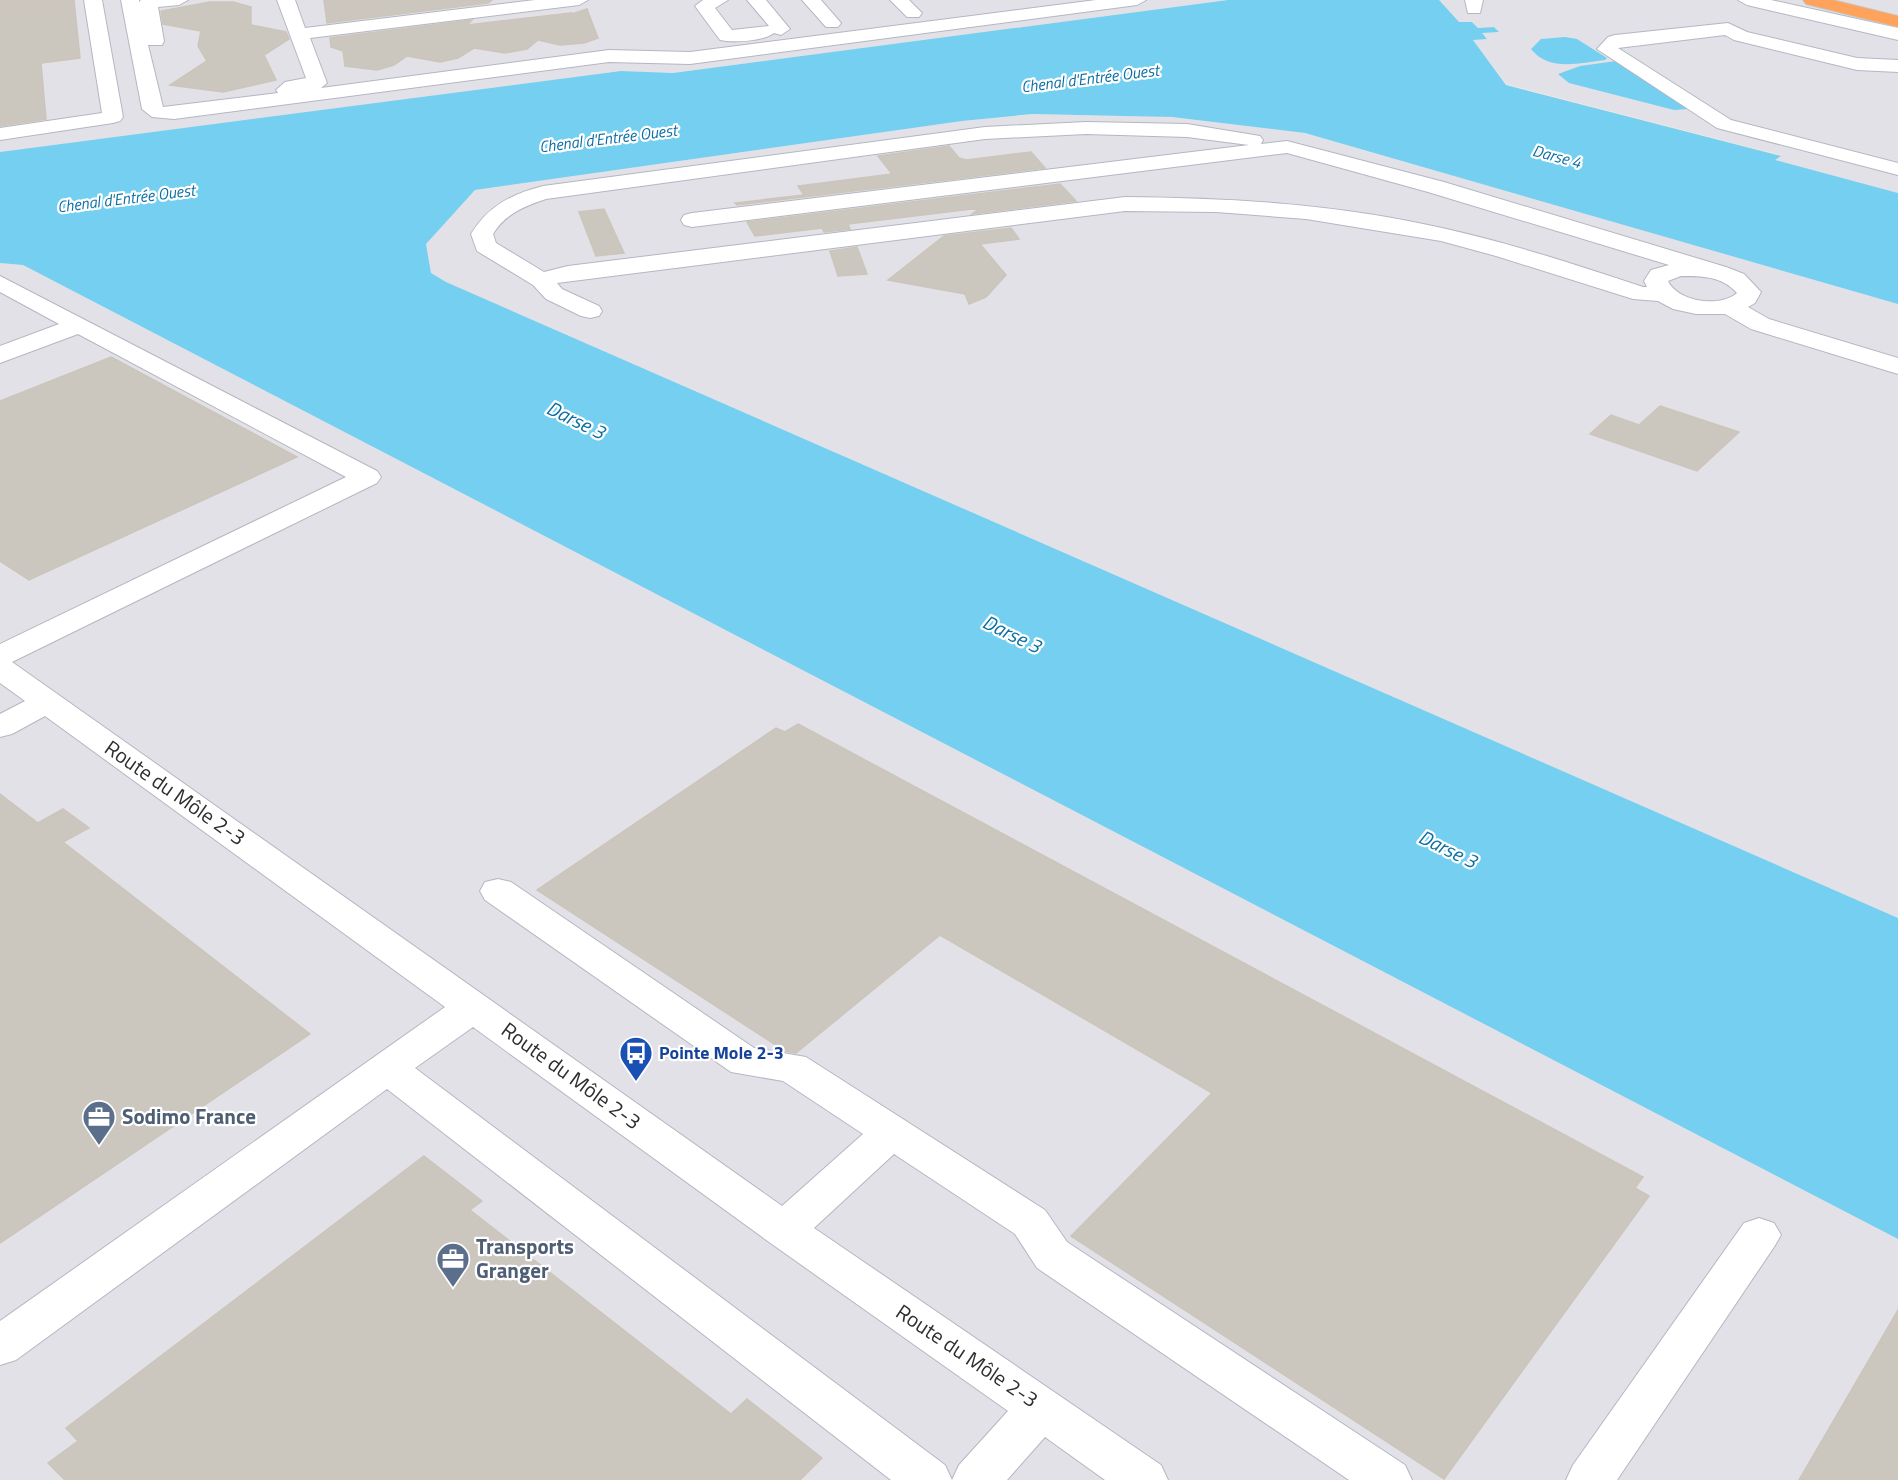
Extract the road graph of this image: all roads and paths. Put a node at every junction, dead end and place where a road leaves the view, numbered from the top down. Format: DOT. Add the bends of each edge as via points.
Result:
graph roads {
  1 [pos="93,0"];
  2 [pos="130,0"];
  3 [pos="179,0"];
  4 [pos="286,0"];
  5 [pos="579,0"];
  6 [pos="718,0"];
  7 [pos="723,0"];
  8 [pos="738,0"];
  9 [pos="756,0"];
  10 [pos="811,0"];
  11 [pos="829,0"];
  12 [pos="899,0"];
  13 [pos="999,0"];
  14 [pos="1137,0"];
  15 [pos="1812,0"];
  16 [pos="1753,2"];
  17 [pos="921,8"];
  18 [pos="841,22"];
  19 [pos="1898,22"];
  20 [pos="1728,29"];
  21 [pos="773,30"];
  22 [pos="298,34"];
  23 [pos="1898,34"];
  24 [pos="1898,64"];
  25 [pos="0,134"];
  26 [pos="1287,147"];
  27 [pos="1898,169"];
  28 [pos="693,220"];
  29 [pos="1710,270"];
  30 [pos="541,279"];
  31 [pos="0,283"];
  32 [pos="1662,294"];
  33 [pos="1731,307"];
  34 [pos="590,311"];
  35 [pos="79,325"];
  36 [pos="0,356"];
  37 [pos="1898,366"];
  38 [pos="0,656"];
  39 [pos="0,668"];
  40 [pos="47,702"];
  41 [pos="0,727"];
  42 [pos="498,891"];
  43 [pos="474,1006"];
  44 [pos="387,1068"];
  45 [pos="892,1132"];
  46 [pos="784,1230"];
  47 [pos="1759,1235"];
  48 [pos="0,1346"];
  49 [pos="1042,1407"];
  50 [pos="928,1480"];
  51 [pos="976,1480"];
  52 [pos="1144,1480"];
  53 [pos="1388,1480"];
  54 [pos="1590,1480"];
  1 -- 25 [label="street" via="113,117"];
  2 -- 14 [label="street" via="152,109 174,113 609,57 690,58"];
  3 -- 22 [label="street" via="148,3 168,105 317,83"];
  4 -- 22 [label="street"];
  5 -- 22 [label="street"];
  6 -- 7 [label="street"];
  6 -- 21 [label="street" via="704,6 727,36"];
  8 -- 21 [label="street"];
  9 -- 21 [label="street"];
  10 -- 18 [label="street"];
  11 -- 18 [label="street"];
  12 -- 17 [label="street"];
  13 -- 17 [label="street"];
  15 -- 19 [label="highway"];
  16 -- 20 [label="street"];
  16 -- 23 [label="street"];
  17 -- 18 [label="street"];
  18 -- 21 [label="street"];
  20 -- 24 [label="street" via="1741,36 1857,64"];
  20 -- 27 [label="street" via="1615,41 1606,49 1724,124"];
  26 -- 28 [label="street"];
  26 -- 29 [label="street" via="1436,187"];
  26 -- 30 [label="street" via="1224,134 1151,129 1035,129 543,193 509,204 489,219 482,234 485,246"];
  29 -- 32 [label="street" via="1680,269 1659,275 1656,281"];
  29 -- 33 [label="street" via="1736,279 1749,292 1748,298"];
  30 -- 32 [label="street" via="1125,204 1176,204 1348,218 1415,230 1484,245 1641,294"];
  30 -- 34 [label="street" via="554,294"];
  31 -- 35 [label="street"];
  32 -- 33 [label="street" via="1702,307"];
  33 -- 37 [label="street" via="1761,324"];
  35 -- 36 [label="street"];
  35 -- 38 [label="street" via="367,477"];
  39 -- 40 [label="street, Route du Môle 2-3"];
  40 -- 41 [label="street"];
  40 -- 43 [label="street, Route du Môle 2-3"];
  42 -- 45 [label="street" via="745,1062 792,1067"];
  43 -- 44 [label="street"];
  43 -- 46 [label="street, Route du Môle 2-3"];
  44 -- 48 [label="street"];
  44 -- 50 [label="street"];
  45 -- 46 [label="street"];
  45 -- 53 [label="street" via="1030,1222 1052,1255"];
  46 -- 49 [label="street, Route du Môle 2-3"];
  47 -- 54 [label="street"];
  49 -- 51 [label="street"];
  49 -- 52 [label="street, Route du Môle 2-3"];
}
